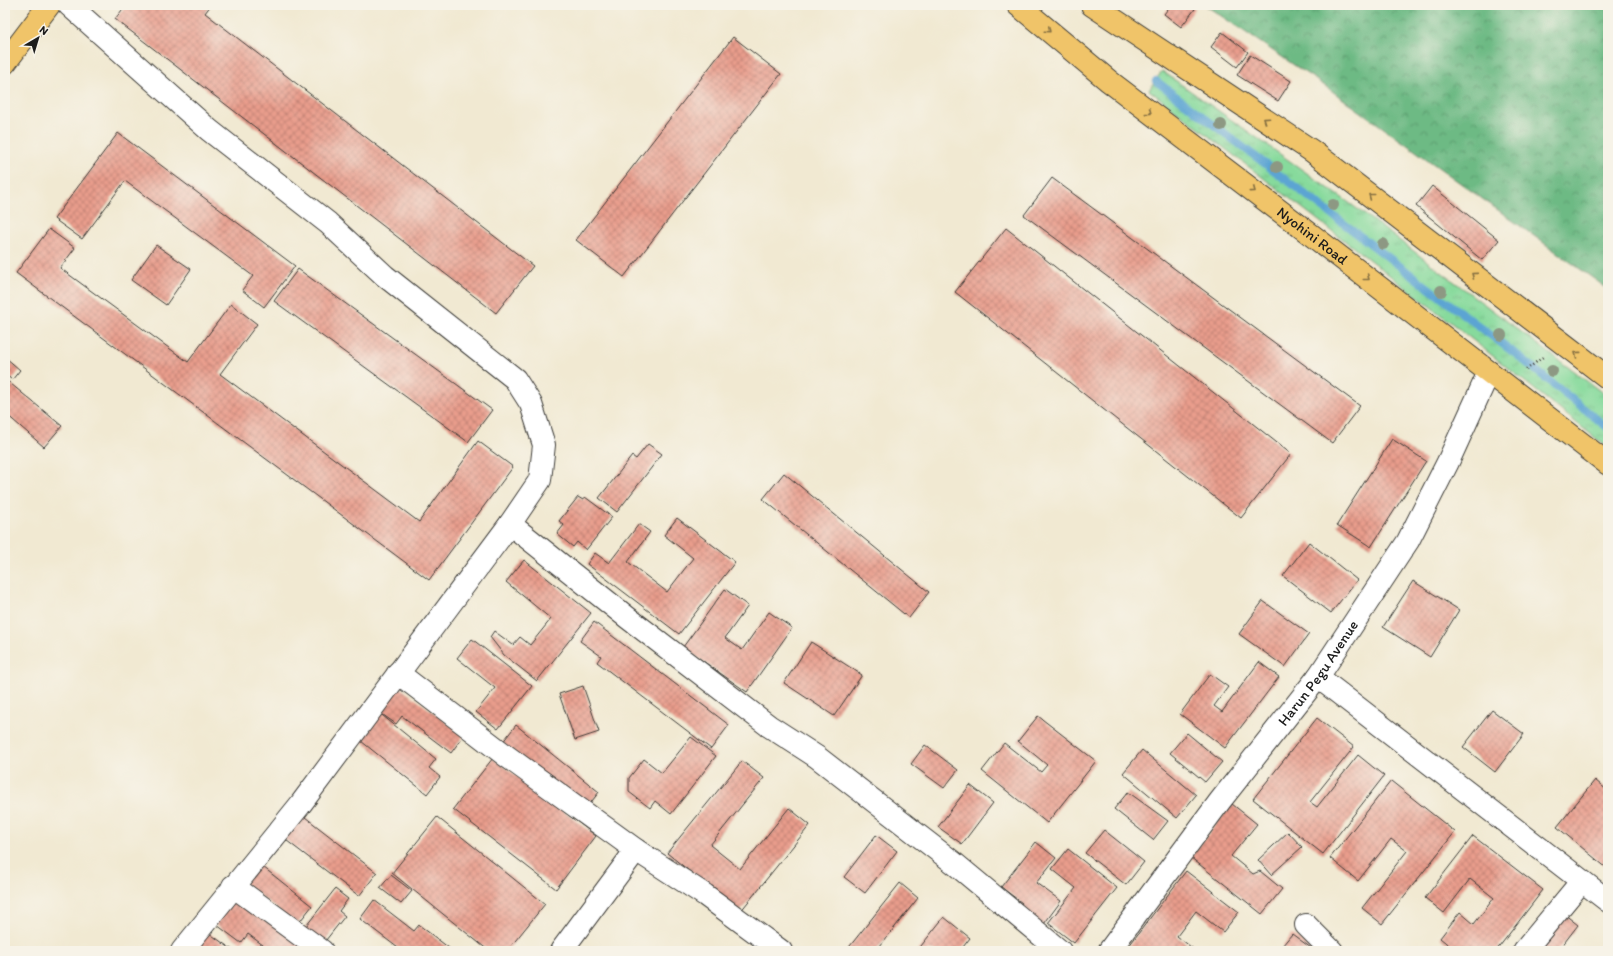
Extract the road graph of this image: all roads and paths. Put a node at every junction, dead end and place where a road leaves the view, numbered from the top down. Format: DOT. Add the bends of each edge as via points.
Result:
graph roads {
  1 [pos="48,5"];
  2 [pos="69,5"];
  3 [pos="1018,5"];
  4 [pos="1092,5"];
  5 [pos="5,63"];
  6 [pos="1549,353"];
  7 [pos="1524,371"];
  8 [pos="1489,372"];
  9 [pos="1608,378"];
  10 [pos="1608,464"];
  11 [pos="510,524"];
  12 [pos="398,672"];
  13 [pos="1318,677"];
  14 [pos="636,850"];
  15 [pos="1581,882"];
  16 [pos="234,886"];
  17 [pos="1608,901"];
  18 [pos="1306,925"];
  19 [pos="182,951"];
  20 [pos="322,951"];
  21 [pos="561,951"];
  22 [pos="781,951"];
  23 [pos="1060,951"];
  24 [pos="1109,951"];
  25 [pos="1332,951"];
  26 [pos="1524,951"];
  1 -- 5 [label="main road"];
  2 -- 11 [label="street" via="208,130 328,223 384,276 514,380 531,404 544,445 540,480"];
  3 -- 8 [label="main road, Nyohini Road, one-way" via="1109,81"];
  9 -- 4 [label="main road, one-way" via="1312,151"];
  6 -- 7 [label="path"];
  8 -- 10 [label="main road, Nyohini Road"];
  8 -- 13 [label="street, Harun Pegu Avenue" via="1408,541"];
  11 -- 12 [label="street"];
  11 -- 23 [label="street" via="769,726 817,757 954,863"];
  12 -- 14 [label="street" via="505,755"];
  12 -- 16 [label="street" via="300,805"];
  13 -- 15 [label="street"];
  13 -- 24 [label="street, Harun Pegu Avenue" via="1220,801"];
  14 -- 21 [label="street"];
  14 -- 22 [label="street"];
  15 -- 17 [label="street"];
  15 -- 26 [label="street"];
  16 -- 19 [label="street"];
  16 -- 20 [label="street"];
  18 -- 25 [label="street"];
}
